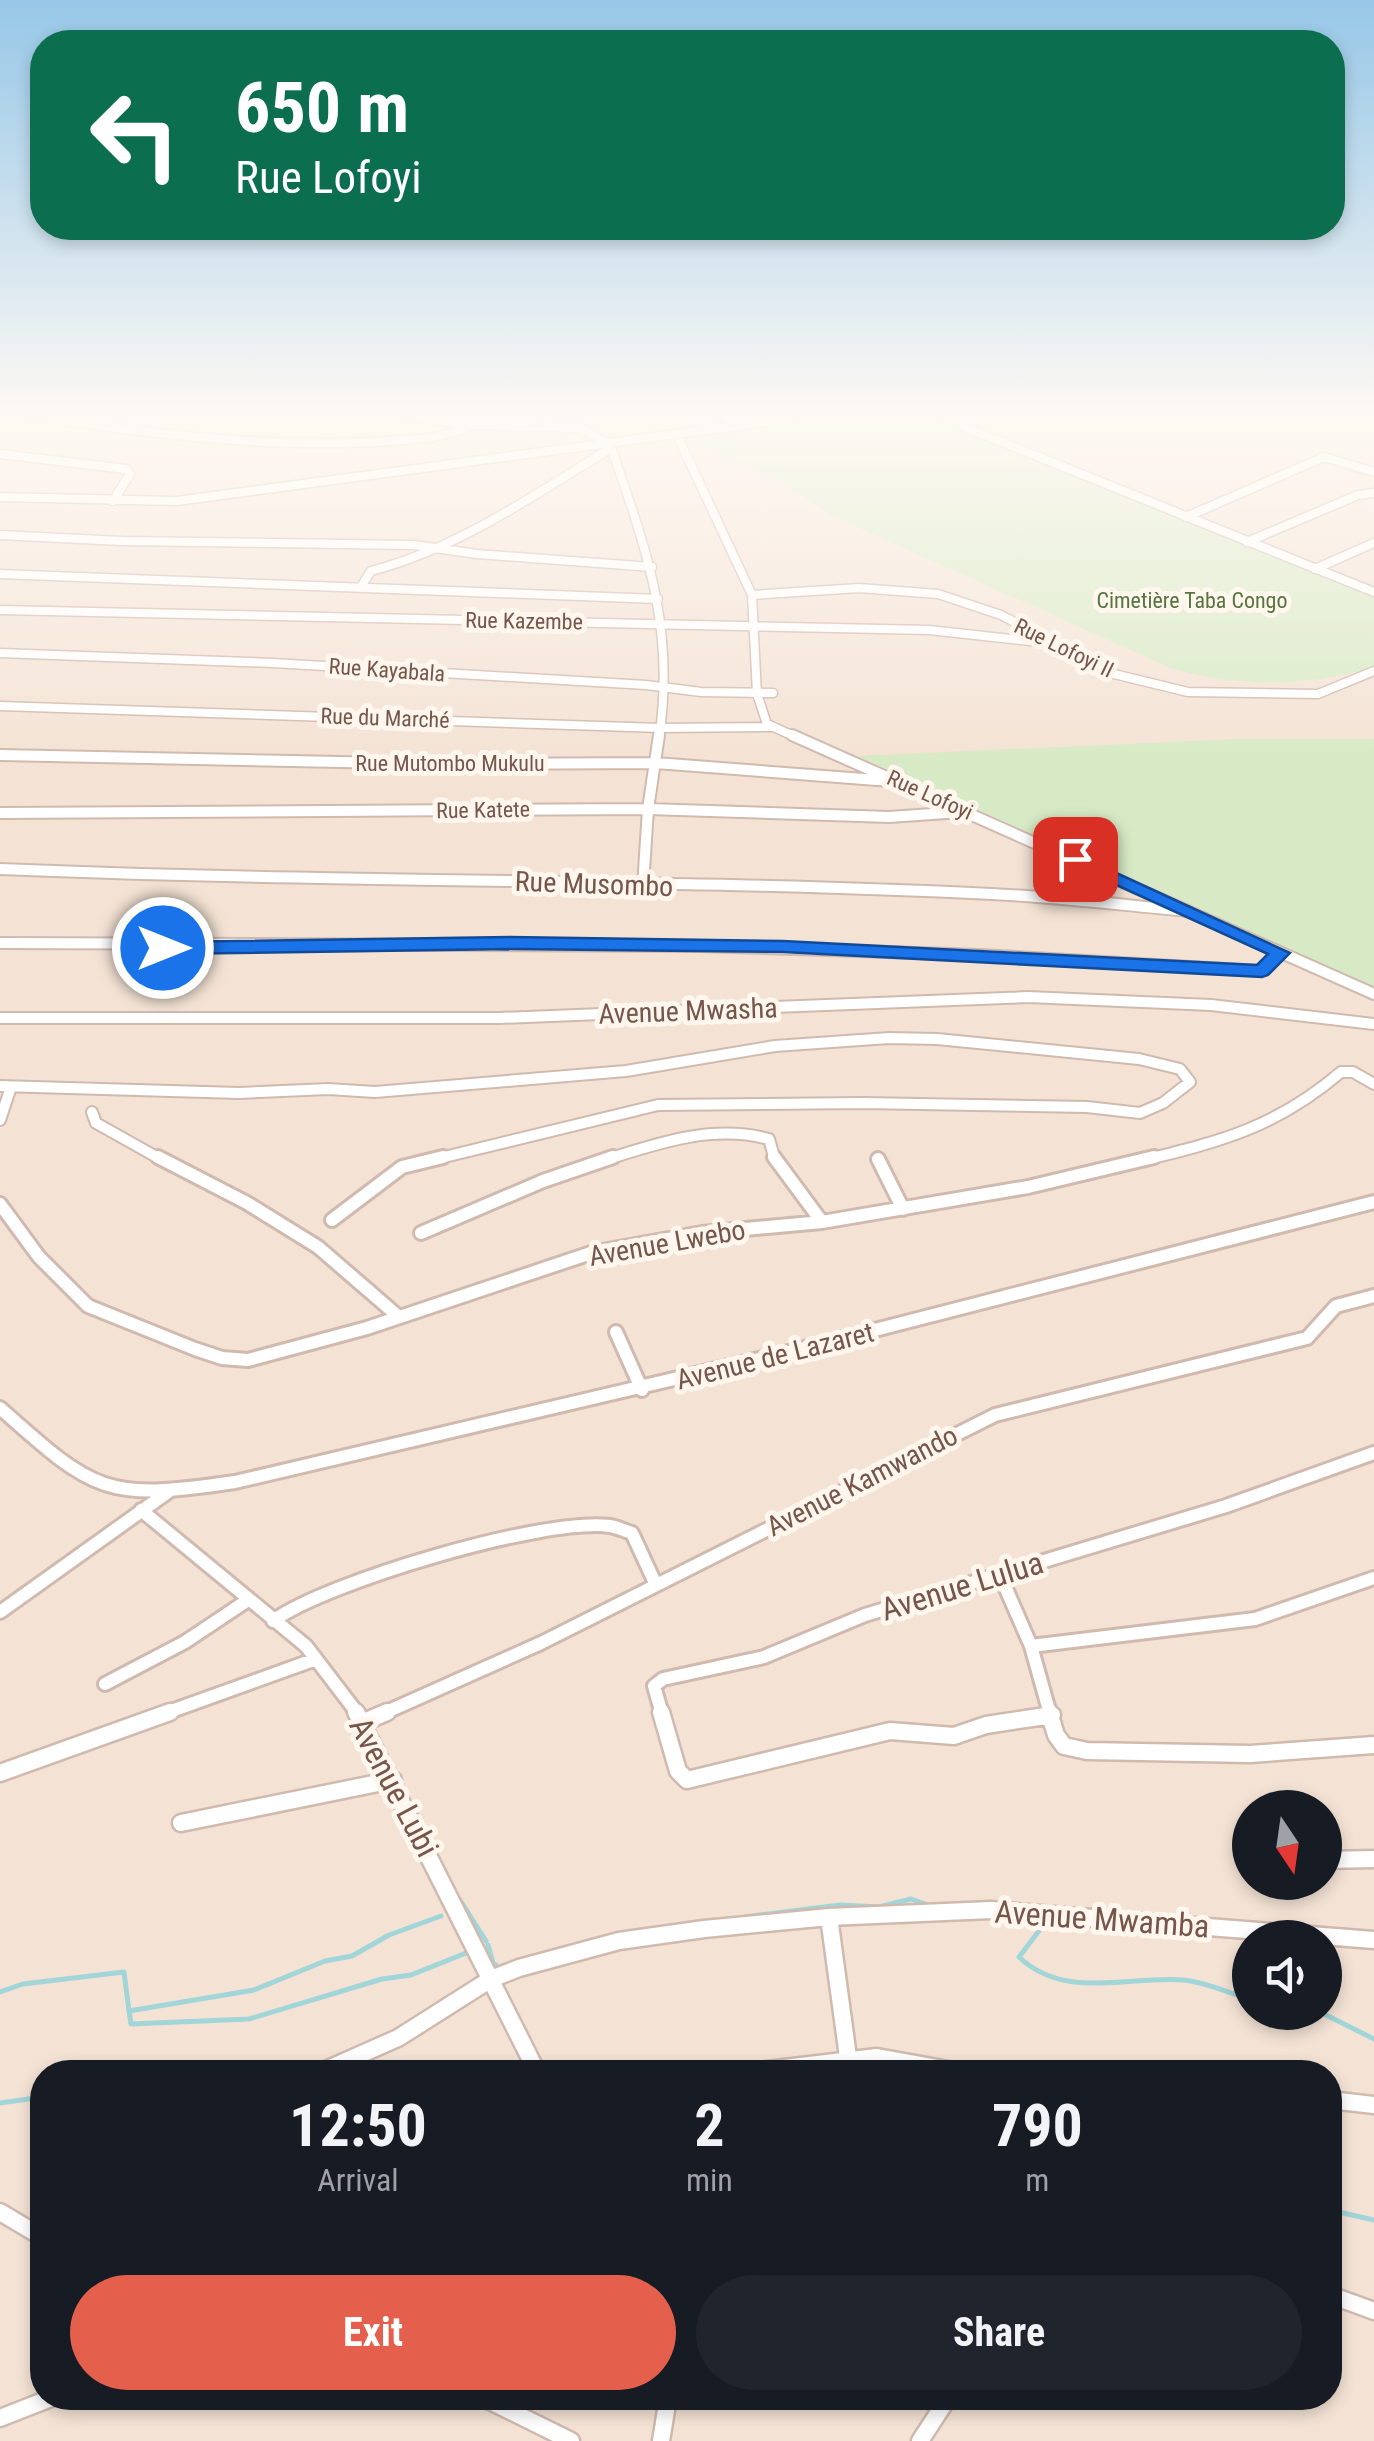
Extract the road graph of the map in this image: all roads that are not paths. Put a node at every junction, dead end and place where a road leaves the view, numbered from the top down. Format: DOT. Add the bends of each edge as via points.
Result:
graph roads {
  1 [pos="475,529"];
  2 [pos="639,529"];
  3 [pos="721,529"];
  4 [pos="1215,529"];
  5 [pos="1278,529"];
  6 [pos="0,535"];
  7 [pos="1247,542"];
  8 [pos="1374,542"];
  9 [pos="434,546"];
  10 [pos="652,567"];
  11 [pos="1315,569"];
  12 [pos="0,574"];
  13 [pos="362,585"];
  14 [pos="1374,592"];
  15 [pos="752,595"];
  16 [pos="658,599"];
  17 [pos="0,610"];
  18 [pos="662,622"];
  19 [pos="753,626"];
  20 [pos="1048,643"];
  21 [pos="0,653"];
  22 [pos="1374,671"];
  23 [pos="663,689"];
  24 [pos="773,693"];
  25 [pos="757,694"];
  26 [pos="0,706"];
  27 [pos="771,727"];
  28 [pos="661,728"];
  29 [pos="0,755"];
  30 [pos="656,763"];
  31 [pos="899,782"];
  32 [pos="648,808"];
  33 [pos="0,812"];
  34 [pos="966,812"];
  35 [pos="0,869"];
  36 [pos="643,886"];
  37 [pos="1188,911"];
  38 [pos="0,943"];
  39 [pos="1281,953"];
  40 [pos="1374,994"];
  41 [pos="0,1018"];
  42 [pos="1374,1024"];
  43 [pos="1374,1084"];
  44 [pos="6,1086"];
  45 [pos="92,1112"];
  46 [pos="0,1120"];
  47 [pos="878,1159"];
  48 [pos="1374,1202"];
  49 [pos="0,1204"];
  50 [pos="903,1208"];
  51 [pos="332,1220"];
  52 [pos="822,1222"];
  53 [pos="421,1233"];
  54 [pos="1374,1296"];
  55 [pos="399,1317"];
  56 [pos="616,1332"];
  57 [pos="642,1390"];
  58 [pos="0,1408"];
  59 [pos="1374,1453"];
  60 [pos="172,1489"];
  61 [pos="141,1510"];
  62 [pos="1000,1575"];
  63 [pos="1374,1578"];
  64 [pos="656,1585"];
  65 [pos="248,1600"];
  66 [pos="0,1612"];
  67 [pos="273,1620"];
  68 [pos="1030,1646"];
  69 [pos="316,1659"];
  70 [pos="106,1684"];
  71 [pos="1052,1715"];
  72 [pos="364,1722"];
  73 [pos="1374,1745"];
  74 [pos="0,1773"];
  75 [pos="393,1780"];
  76 [pos="181,1823"];
  77 [pos="1374,1859"];
  78 [pos="1342,1860"];
  79 [pos="829,1917"];
  80 [pos="1374,1940"];
  81 [pos="491,1979"];
  82 [pos="848,2057"];
  83 [pos="348,2060"];
  84 [pos="531,2060"];
  85 [pos="828,2060"];
  86 [pos="898,2060"];
  87 [pos="1342,2101"];
  88 [pos="1374,2105"];
  89 [pos="0,2212"];
  90 [pos="30,2229"];
  91 [pos="1342,2300"];
  92 [pos="1374,2311"];
  93 [pos="30,2406"];
  94 [pos="507,2410"];
  95 [pos="666,2410"];
  96 [pos="940,2410"];
  97 [pos="0,2418"];
  98 [pos="561,2438"];
  99 [pos="661,2441"];
  100 [pos="920,2441"];
  1 -- 9 [label="street"];
  2 -- 10 [label="street"];
  3 -- 15 [label="street"];
  4 -- 7 [label="street"];
  5 -- 7 [label="street"];
  6 -- 9 [label="street"];
  7 -- 11 [label="street"];
  8 -- 11 [label="street"];
  9 -- 10 [label="street"];
  9 -- 13 [label="street" via="371,571"];
  10 -- 16 [label="street"];
  11 -- 14 [label="street"];
  12 -- 13 [label="street"];
  13 -- 16 [label="street"];
  15 -- 19 [label="street"];
  15 -- 20 [label="street, Rue Lofoyi II" via="924,591 983,607"];
  16 -- 18 [label="street"];
  17 -- 18 [label="street, Rue Kazembe"];
  18 -- 19 [label="street, Rue Kazembe"];
  18 -- 23 [label="street"];
  19 -- 20 [label="street, Rue Kazembe" via="930,630"];
  19 -- 25 [label="street"];
  20 -- 22 [label="street, Rue Lofoyi II" via="1121,676 1232,694 1328,692"];
  21 -- 23 [label="street, Rue Kayabala"];
  23 -- 25 [label="street, Rue Kayabala"];
  23 -- 28 [label="street"];
  24 -- 25 [label="street, Rue Kayabala"];
  25 -- 27 [label="street"];
  26 -- 28 [label="street, Rue du Marché"];
  27 -- 28 [label="street, Rue du Marché"];
  27 -- 31 [label="street, Rue Lofoyi"];
  28 -- 30 [label="street"];
  29 -- 30 [label="street, Rue Mutombo Mukulu"];
  30 -- 31 [label="street, Rue Mutombo Mukulu"];
  30 -- 32 [label="street"];
  31 -- 34 [label="street, Rue Lofoyi"];
  32 -- 33 [label="street, Rue Katete"];
  32 -- 34 [label="street, Rue Katete" via="815,816"];
  32 -- 36 [label="street"];
  34 -- 37 [label="street, Rue Lofoyi"];
  35 -- 36 [label="street, Rue Musombo"];
  36 -- 37 [label="street, Rue Musombo" via="994,894"];
  37 -- 39 [label="street, Rue Lofoyi"];
  38 -- 39 [label="street" via="765,946 1262,971"];
  39 -- 40 [label="street, Rue Lofoyi"];
  41 -- 42 [label="street, Avenue Mwasha" via="499,1018 1028,997 1211,1005"];
  43 -- 50 [label="street, Avenue Lwebo" via="1345,1070 1307,1101 1227,1140 1096,1174"];
  44 -- 46 [label="street"];
  44 -- 51 [label="street" via="375,1092 626,1071 838,1039 936,1039 1139,1059 1180,1069 1190,1082 1140,1113 862,1103 658,1105 402,1167"];
  45 -- 55 [label="street" via="96,1123 124,1140 318,1248"];
  47 -- 50 [label="street"];
  48 -- 57 [label="street, Avenue de Lazaret"];
  49 -- 55 [label="street, Avenue Lwebo" via="39,1257 88,1306 222,1358 258,1359"];
  50 -- 52 [label="street, Avenue Lwebo"];
  52 -- 53 [label="street" via="776,1165 766,1136 750,1130 642,1148 474,1207"];
  52 -- 55 [label="street, Avenue Lwebo" via="702,1233 590,1254"];
  54 -- 64 [label="street, Avenue Kamwando" via="1336,1306 1308,1338 995,1415"];
  56 -- 57 [label="street"];
  57 -- 60 [label="street, Avenue de Lazaret" via="231,1482"];
  58 -- 60 [label="street, Avenue de Lazaret" via="91,1482"];
  59 -- 62 [label="street, Avenue Lulua"];
  60 -- 61 [label="street"];
  61 -- 65 [label="street, Avenue Lubi"];
  61 -- 66 [label="street"];
  62 -- 68 [label="street"];
  62 -- 71 [label="street, Avenue Lulua" via="865,1615 764,1656 655,1683 678,1771 686,1780 878,1733 954,1736"];
  63 -- 68 [label="street" via="1255,1620"];
  64 -- 67 [label="street" via="628,1529 596,1526 503,1538 320,1595"];
  64 -- 72 [label="street, Avenue Kamwando"];
  65 -- 67 [label="street, Avenue Lubi"];
  65 -- 70 [label="street"];
  67 -- 69 [label="street, Avenue Lubi"];
  68 -- 71 [label="street"];
  69 -- 72 [label="street, Avenue Lubi"];
  69 -- 74 [label="street"];
  71 -- 73 [label="street" via="1064,1746 1089,1750 1242,1755"];
  72 -- 75 [label="street, Avenue Lubi"];
  75 -- 76 [label="street"];
  75 -- 81 [label="street, Avenue Lubi"];
  77 -- 78 [label="street"];
  79 -- 80 [label="street, Avenue Mwamba" via="991,1910"];
  79 -- 81 [label="street, Avenue Mwamba" via="619,1940"];
  79 -- 82 [label="street"];
  81 -- 83 [label="street, Avenue Mwamba" via="398,2038"];
  81 -- 84 [label="street, Avenue Lubi"];
  82 -- 85 [label="street"];
  82 -- 86 [label="street"];
  87 -- 88 [label="street"];
  89 -- 90 [label="street"];
  91 -- 92 [label="street"];
  93 -- 97 [label="street"];
  94 -- 98 [label="street"];
  95 -- 99 [label="street"];
  96 -- 100 [label="street"];
}
